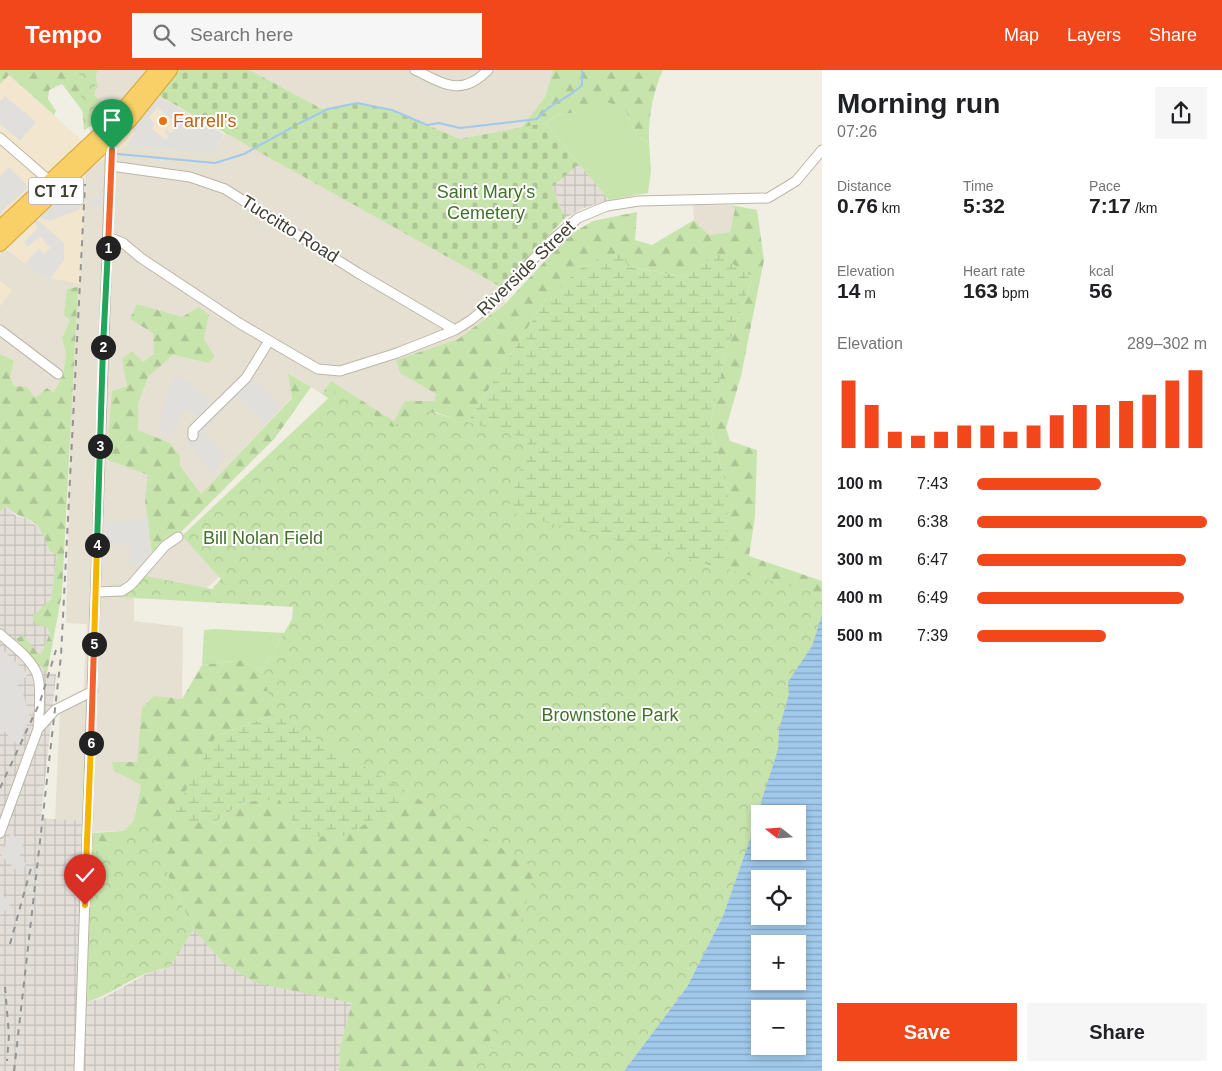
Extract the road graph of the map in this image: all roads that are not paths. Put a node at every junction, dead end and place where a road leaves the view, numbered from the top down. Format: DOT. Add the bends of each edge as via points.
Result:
graph roads {
  1 [pos="156,70"];
  2 [pos="170,70"];
  3 [pos="415,70"];
  4 [pos="488,70"];
  5 [pos="108,135"];
  6 [pos="0,138"];
  7 [pos="822,150"];
  8 [pos="111,166"];
  9 [pos="54,185"];
  10 [pos="0,228"];
  11 [pos="108,237"];
  12 [pos="0,244"];
  13 [pos="0,330"];
  14 [pos="455,330"];
  15 [pos="270,341"];
  16 [pos="58,374"];
  17 [pos="193,436"];
  18 [pos="178,537"];
  19 [pos="96,592"];
  20 [pos="0,634"];
  21 [pos="93,691"];
  22 [pos="38,701"];
  23 [pos="55,710"];
  24 [pos="38,729"];
  25 [pos="0,833"];
  26 [pos="79,1071"];
  1 -- 5 [label="highway, CT 17"];
  2 -- 5 [label="highway, CT 17" via="139,112"];
  3 -- 4 [label="street" via="446,86 461,87 477,81"];
  5 -- 8 [label="street"];
  5 -- 9 [label="highway, CT 17"];
  6 -- 9 [label="street"];
  7 -- 14 [label="street, Riverside Street" via="796,180 768,198 640,201 607,206 578,218 487,307"];
  8 -- 11 [label="street"];
  8 -- 14 [label="street, Tuccitto Road" via="190,177 225,189"];
  9 -- 10 [label="highway, CT 17"];
  9 -- 12 [label="highway, CT 17"];
  11 -- 15 [label="street, Riverside Street" via="123,243"];
  11 -- 19 [label="street"];
  13 -- 16 [label="street"];
  14 -- 15 [label="street, Riverside Street" via="388,356 333,372 311,365"];
  15 -- 17 [label="street" via="246,378 196,427"];
  18 -- 19 [label="street" via="165,546 131,585 122,591"];
  19 -- 21 [label="street"];
  20 -- 22 [label="street" via="37,674"];
  21 -- 23 [label="street"];
  21 -- 26 [label="street"];
  22 -- 23 [label="street"];
  22 -- 24 [label="street"];
  23 -- 24 [label="street"];
  24 -- 25 [label="street"];
}
